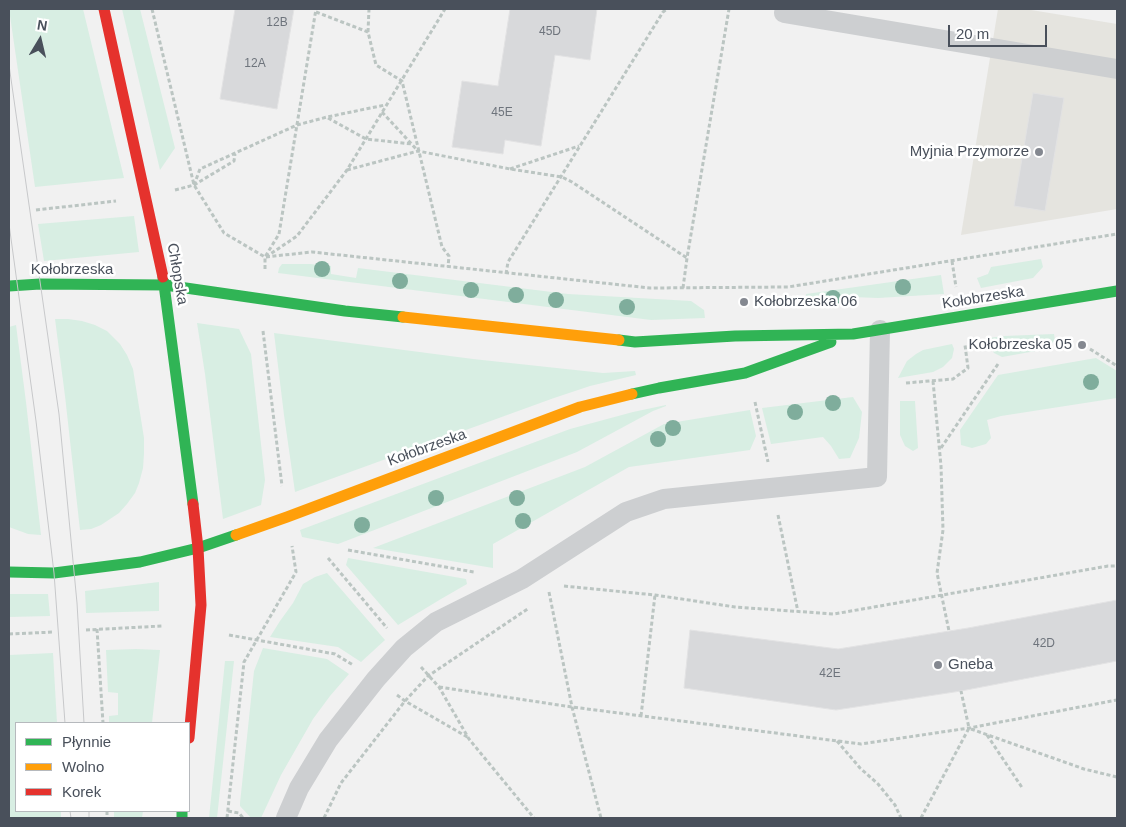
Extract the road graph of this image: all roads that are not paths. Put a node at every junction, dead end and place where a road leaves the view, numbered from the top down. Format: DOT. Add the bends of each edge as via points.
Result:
graph roads {
  1 [pos="104,9"];
  2 [pos="784,13"];
  3 [pos="1117,69"];
  4 [pos="9,286"];
  5 [pos="165,286"];
  6 [pos="1117,292"];
  7 [pos="880,330"];
  8 [pos="853,334"];
  9 [pos="198,548"];
  10 [pos="9,572"];
  11 [pos="190,727"];
  12 [pos="286,818"];
  1 -- 5 [label="street, Chłopska"];
  2 -- 3 [label="lane"];
  4 -- 5 [label="street, Kołobrzeska"];
  5 -- 8 [label="street, Kołobrzeska" via="344,310 635,342"];
  5 -- 9 [label="street, Chłopska"];
  6 -- 7 [label="street, Kołobrzeska"];
  7 -- 8 [label="street, Kołobrzeska"];
  7 -- 12 [label="lane" via="877,477 664,499 626,512 522,579 436,622 404,648 328,740 299,788"];
  8 -- 9 [label="street, Kołobrzeska" via="745,373 580,407"];
  9 -- 10 [label="street, Kołobrzeska" via="140,562 74,571"];
  9 -- 11 [label="street, Chłopska" via="201,605"];
}
